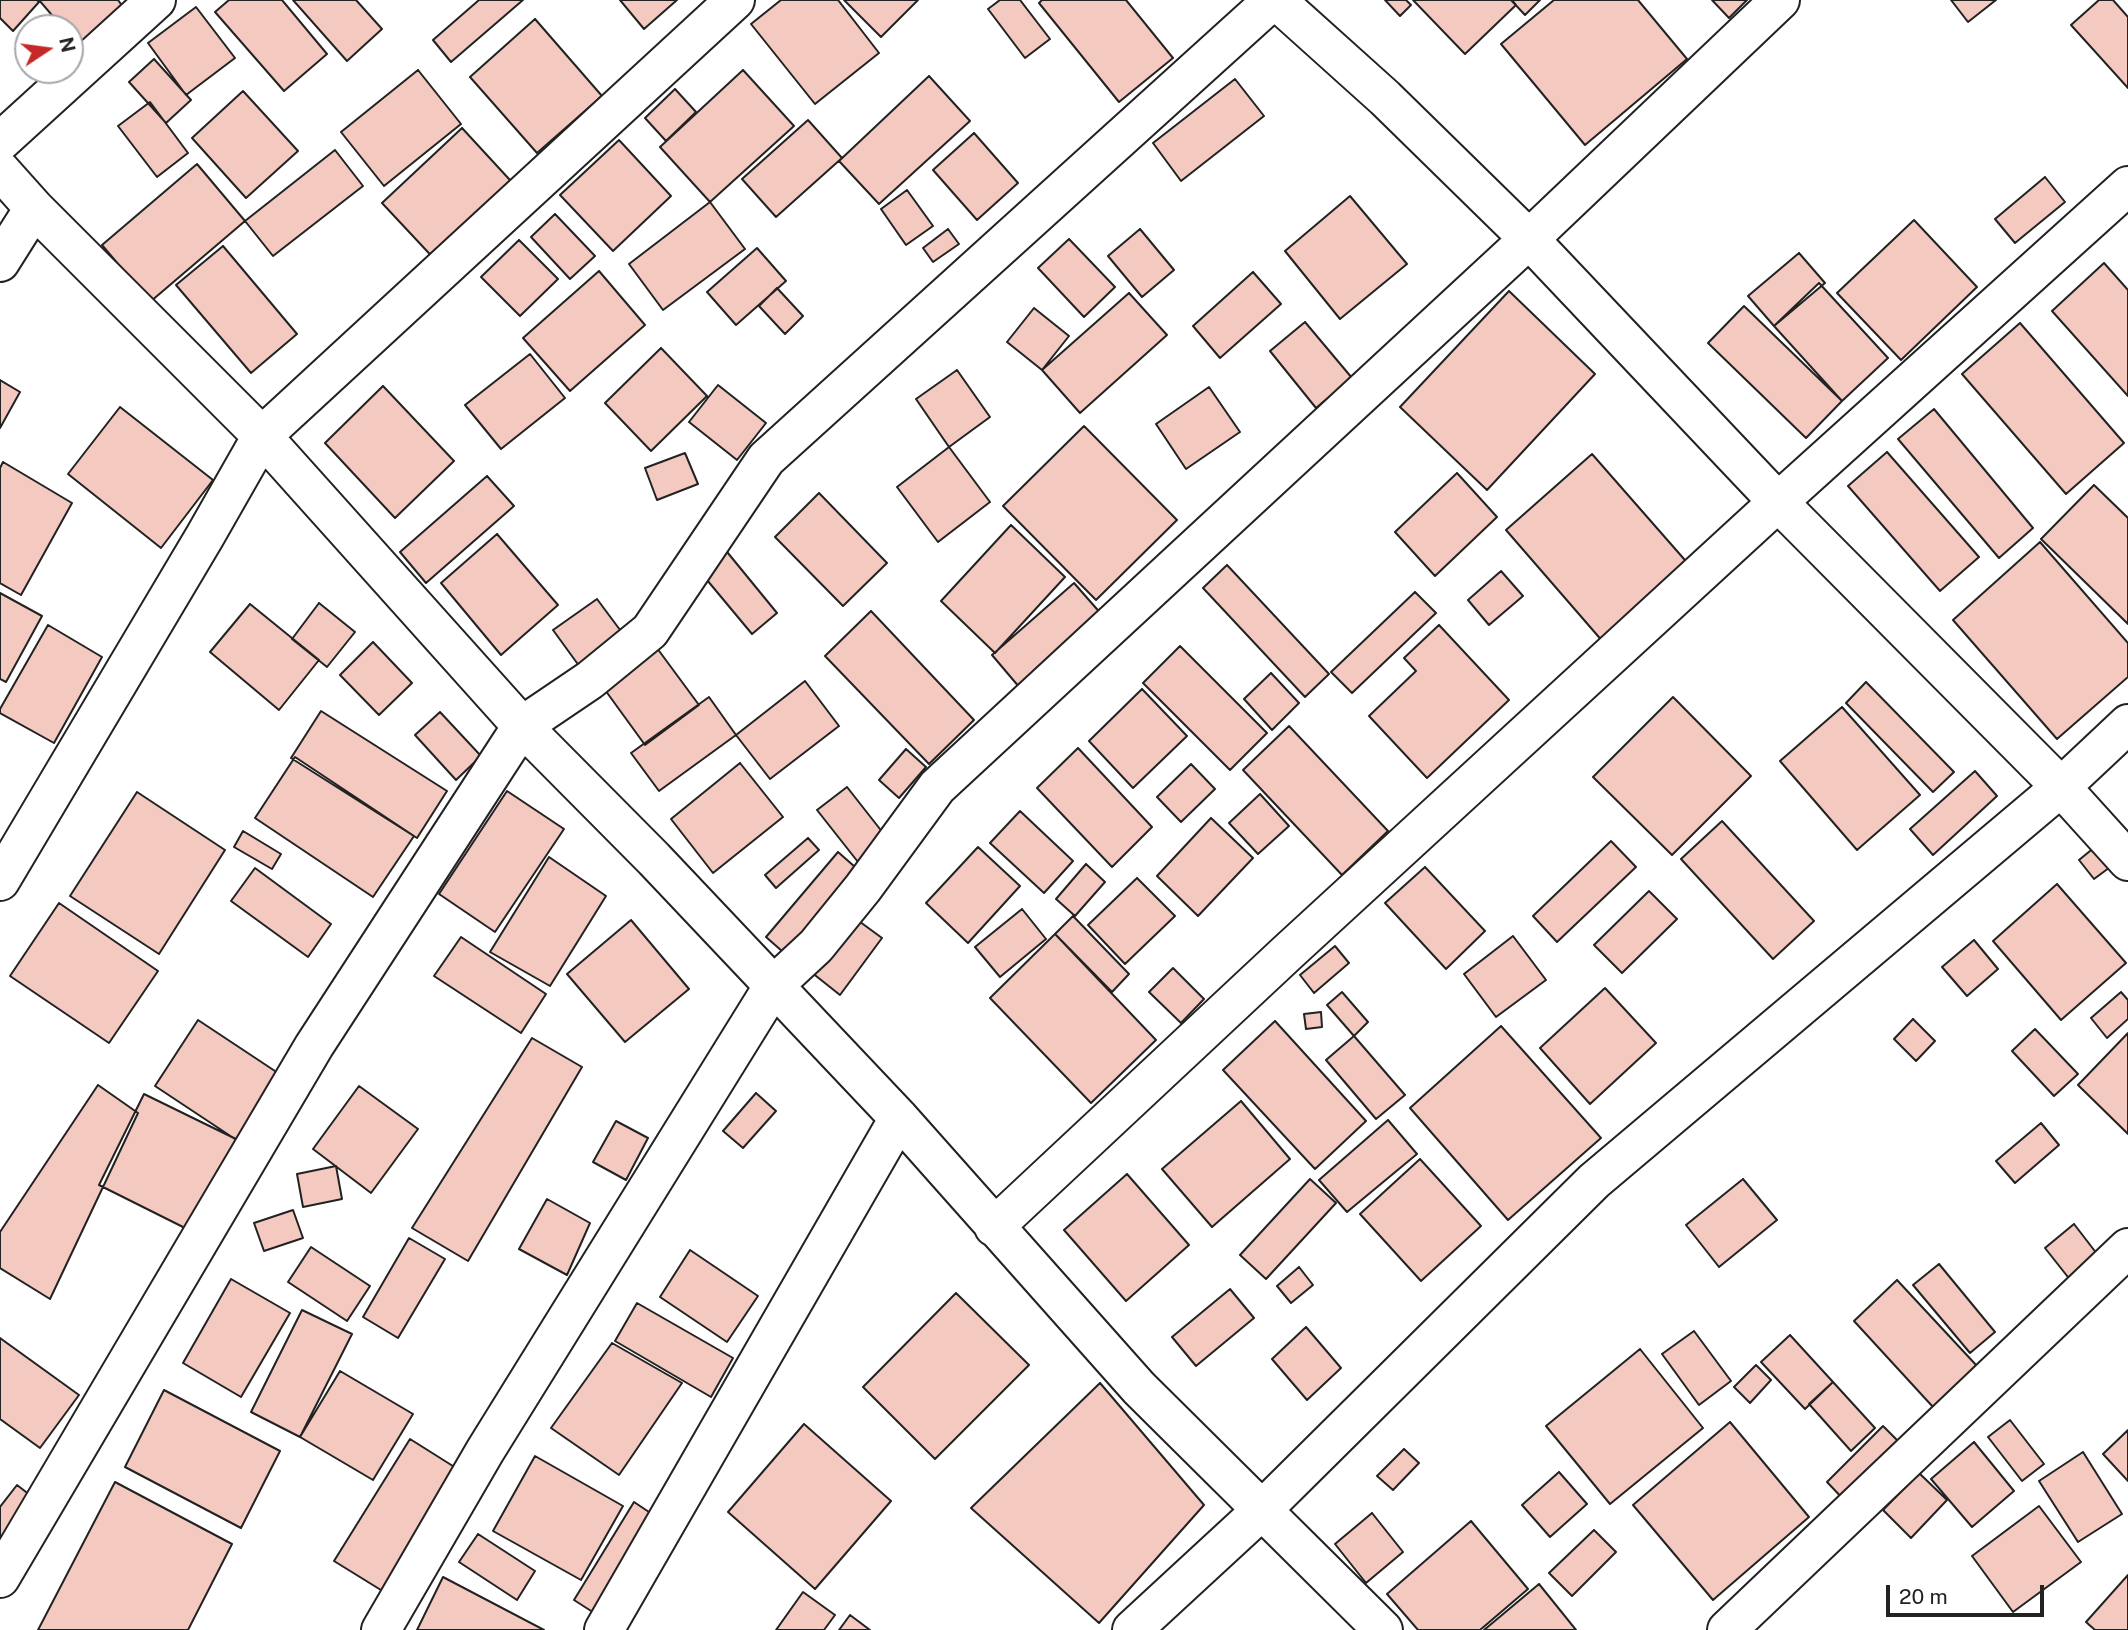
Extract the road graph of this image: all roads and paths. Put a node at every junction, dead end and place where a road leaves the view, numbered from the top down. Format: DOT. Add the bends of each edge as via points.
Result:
graph roads {
  1 [pos="156,0"];
  2 [pos="735,0"];
  3 [pos="1275,0"];
  4 [pos="1780,0"];
  5 [pos="0,142"];
  6 [pos="0,170"];
  7 [pos="2128,186"];
  8 [pos="34,208"];
  9 [pos="1530,239"];
  10 [pos="0,262"];
  11 [pos="262,436"];
  12 [pos="1778,502"];
  13 [pos="2128,724"];
  14 [pos="522,726"];
  15 [pos="2061,787"];
  16 [pos="2128,862"];
  17 [pos="0,881"];
  18 [pos="774,985"];
  19 [pos="899,1118"];
  20 [pos="995,1227"];
  21 [pos="2128,1248"];
  22 [pos="1262,1510"];
  23 [pos="0,1578"];
  24 [pos="381,1630"];
  25 [pos="604,1630"];
  26 [pos="1132,1630"];
  27 [pos="1383,1630"];
  28 [pos="1727,1630"];
  1 -- 5 [label="street"];
  2 -- 11 [label="street"];
  3 -- 9 [label="street" via="1385,98"];
  3 -- 14 [label="street" via="765,459 650,631 590,680"];
  4 -- 9 [label="street"];
  6 -- 8 [label="street"];
  7 -- 12 [label="street"];
  8 -- 10 [label="street"];
  8 -- 11 [label="street"];
  9 -- 12 [label="street"];
  9 -- 18 [label="street" via="937,787 816,946"];
  11 -- 14 [label="street"];
  11 -- 17 [label="street"];
  12 -- 15 [label="street"];
  12 -- 20 [label="street"];
  13 -- 15 [label="street"];
  14 -- 18 [label="street"];
  14 -- 23 [label="street" via="314,1046"];
  15 -- 16 [label="street"];
  15 -- 22 [label="street" via="1594,1181"];
  18 -- 19 [label="street"];
  18 -- 24 [label="street" via="485,1451"];
  19 -- 20 [label="street"];
  19 -- 25 [label="street"];
  20 -- 22 [label="street" via="1139,1388"];
  21 -- 28 [label="street"];
  22 -- 26 [label="street"];
  22 -- 27 [label="street"];
}
